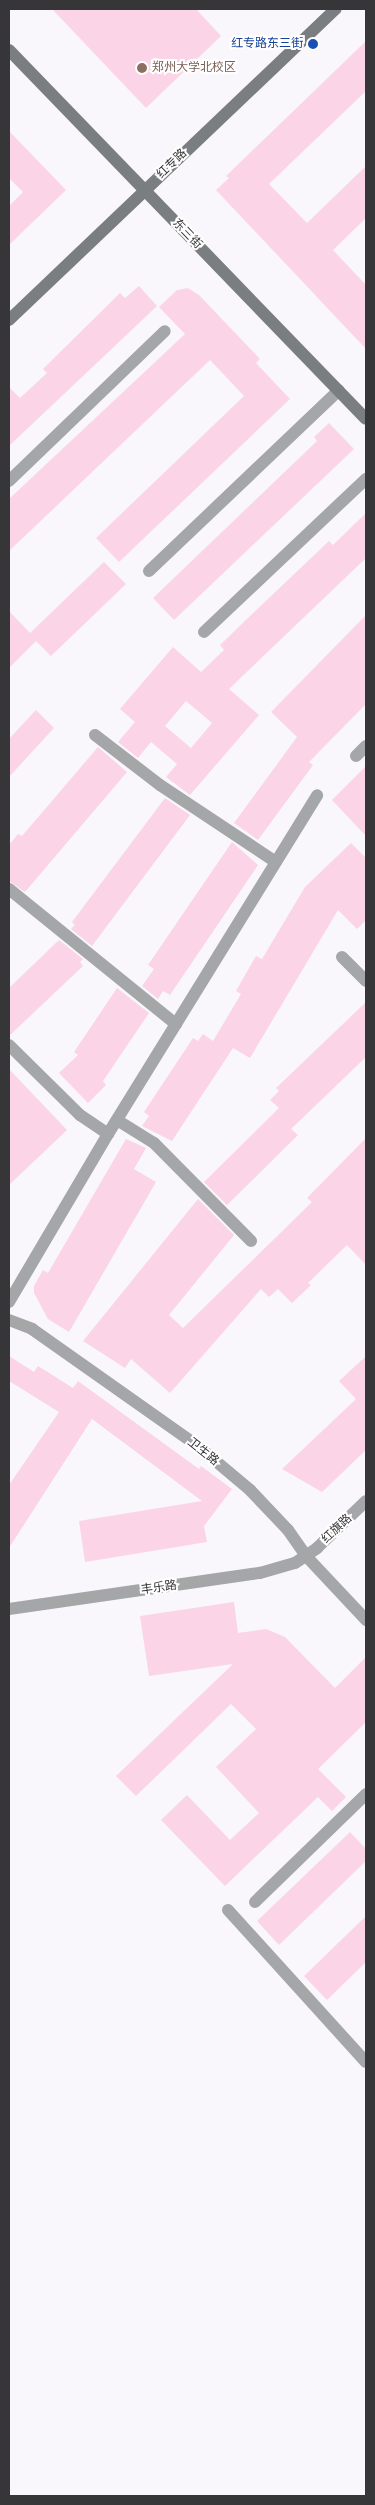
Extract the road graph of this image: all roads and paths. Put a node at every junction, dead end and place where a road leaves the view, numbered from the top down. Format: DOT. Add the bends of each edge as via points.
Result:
graph roads {
  1 [pos="336,9"];
  2 [pos="9,50"];
  3 [pos="145,190"];
  4 [pos="9,320"];
  5 [pos="165,331"];
  6 [pos="339,390"];
  7 [pos="366,419"];
  8 [pos="366,479"];
  9 [pos="9,481"];
  10 [pos="149,571"];
  11 [pos="204,632"];
  12 [pos="95,734"];
  13 [pos="366,746"];
  14 [pos="356,756"];
  15 [pos="317,794"];
  16 [pos="276,862"];
  17 [pos="9,889"];
  18 [pos="342,957"];
  19 [pos="366,982"];
  20 [pos="176,1024"];
  21 [pos="9,1045"];
  22 [pos="116,1120"];
  23 [pos="108,1134"];
  24 [pos="250,1242"];
  25 [pos="9,1302"];
  26 [pos="9,1320"];
  27 [pos="366,1501"];
  28 [pos="306,1556"];
  29 [pos="9,1609"];
  30 [pos="366,1620"];
  31 [pos="366,1794"];
  32 [pos="255,1902"];
  33 [pos="228,1910"];
  34 [pos="366,2062"];
  1 -- 3 [label="street, 红专路"];
  2 -- 3 [label="street, 东三街"];
  3 -- 4 [label="street, 红专路"];
  3 -- 6 [label="street, 东三街"];
  5 -- 9 [label="street"];
  6 -- 7 [label="street, 东三街"];
  6 -- 10 [label="street"];
  8 -- 11 [label="street"];
  12 -- 16 [label="street" via="160,785"];
  13 -- 14 [label="street"];
  15 -- 16 [label="street"];
  16 -- 20 [label="street"];
  17 -- 20 [label="street"];
  18 -- 19 [label="street"];
  20 -- 22 [label="street"];
  21 -- 23 [label="street" via="80,1114"];
  22 -- 23 [label="street"];
  22 -- 24 [label="street" via="154,1143"];
  23 -- 25 [label="street"];
  26 -- 28 [label="street, 卫生路" via="32,1329 199,1448 266,1504"];
  27 -- 28 [label="street, 红旗路"];
  28 -- 29 [label="street, 丰乐路" via="260,1573"];
  28 -- 30 [label="street, 卫生路"];
  31 -- 32 [label="street"];
  33 -- 34 [label="street"];
}
